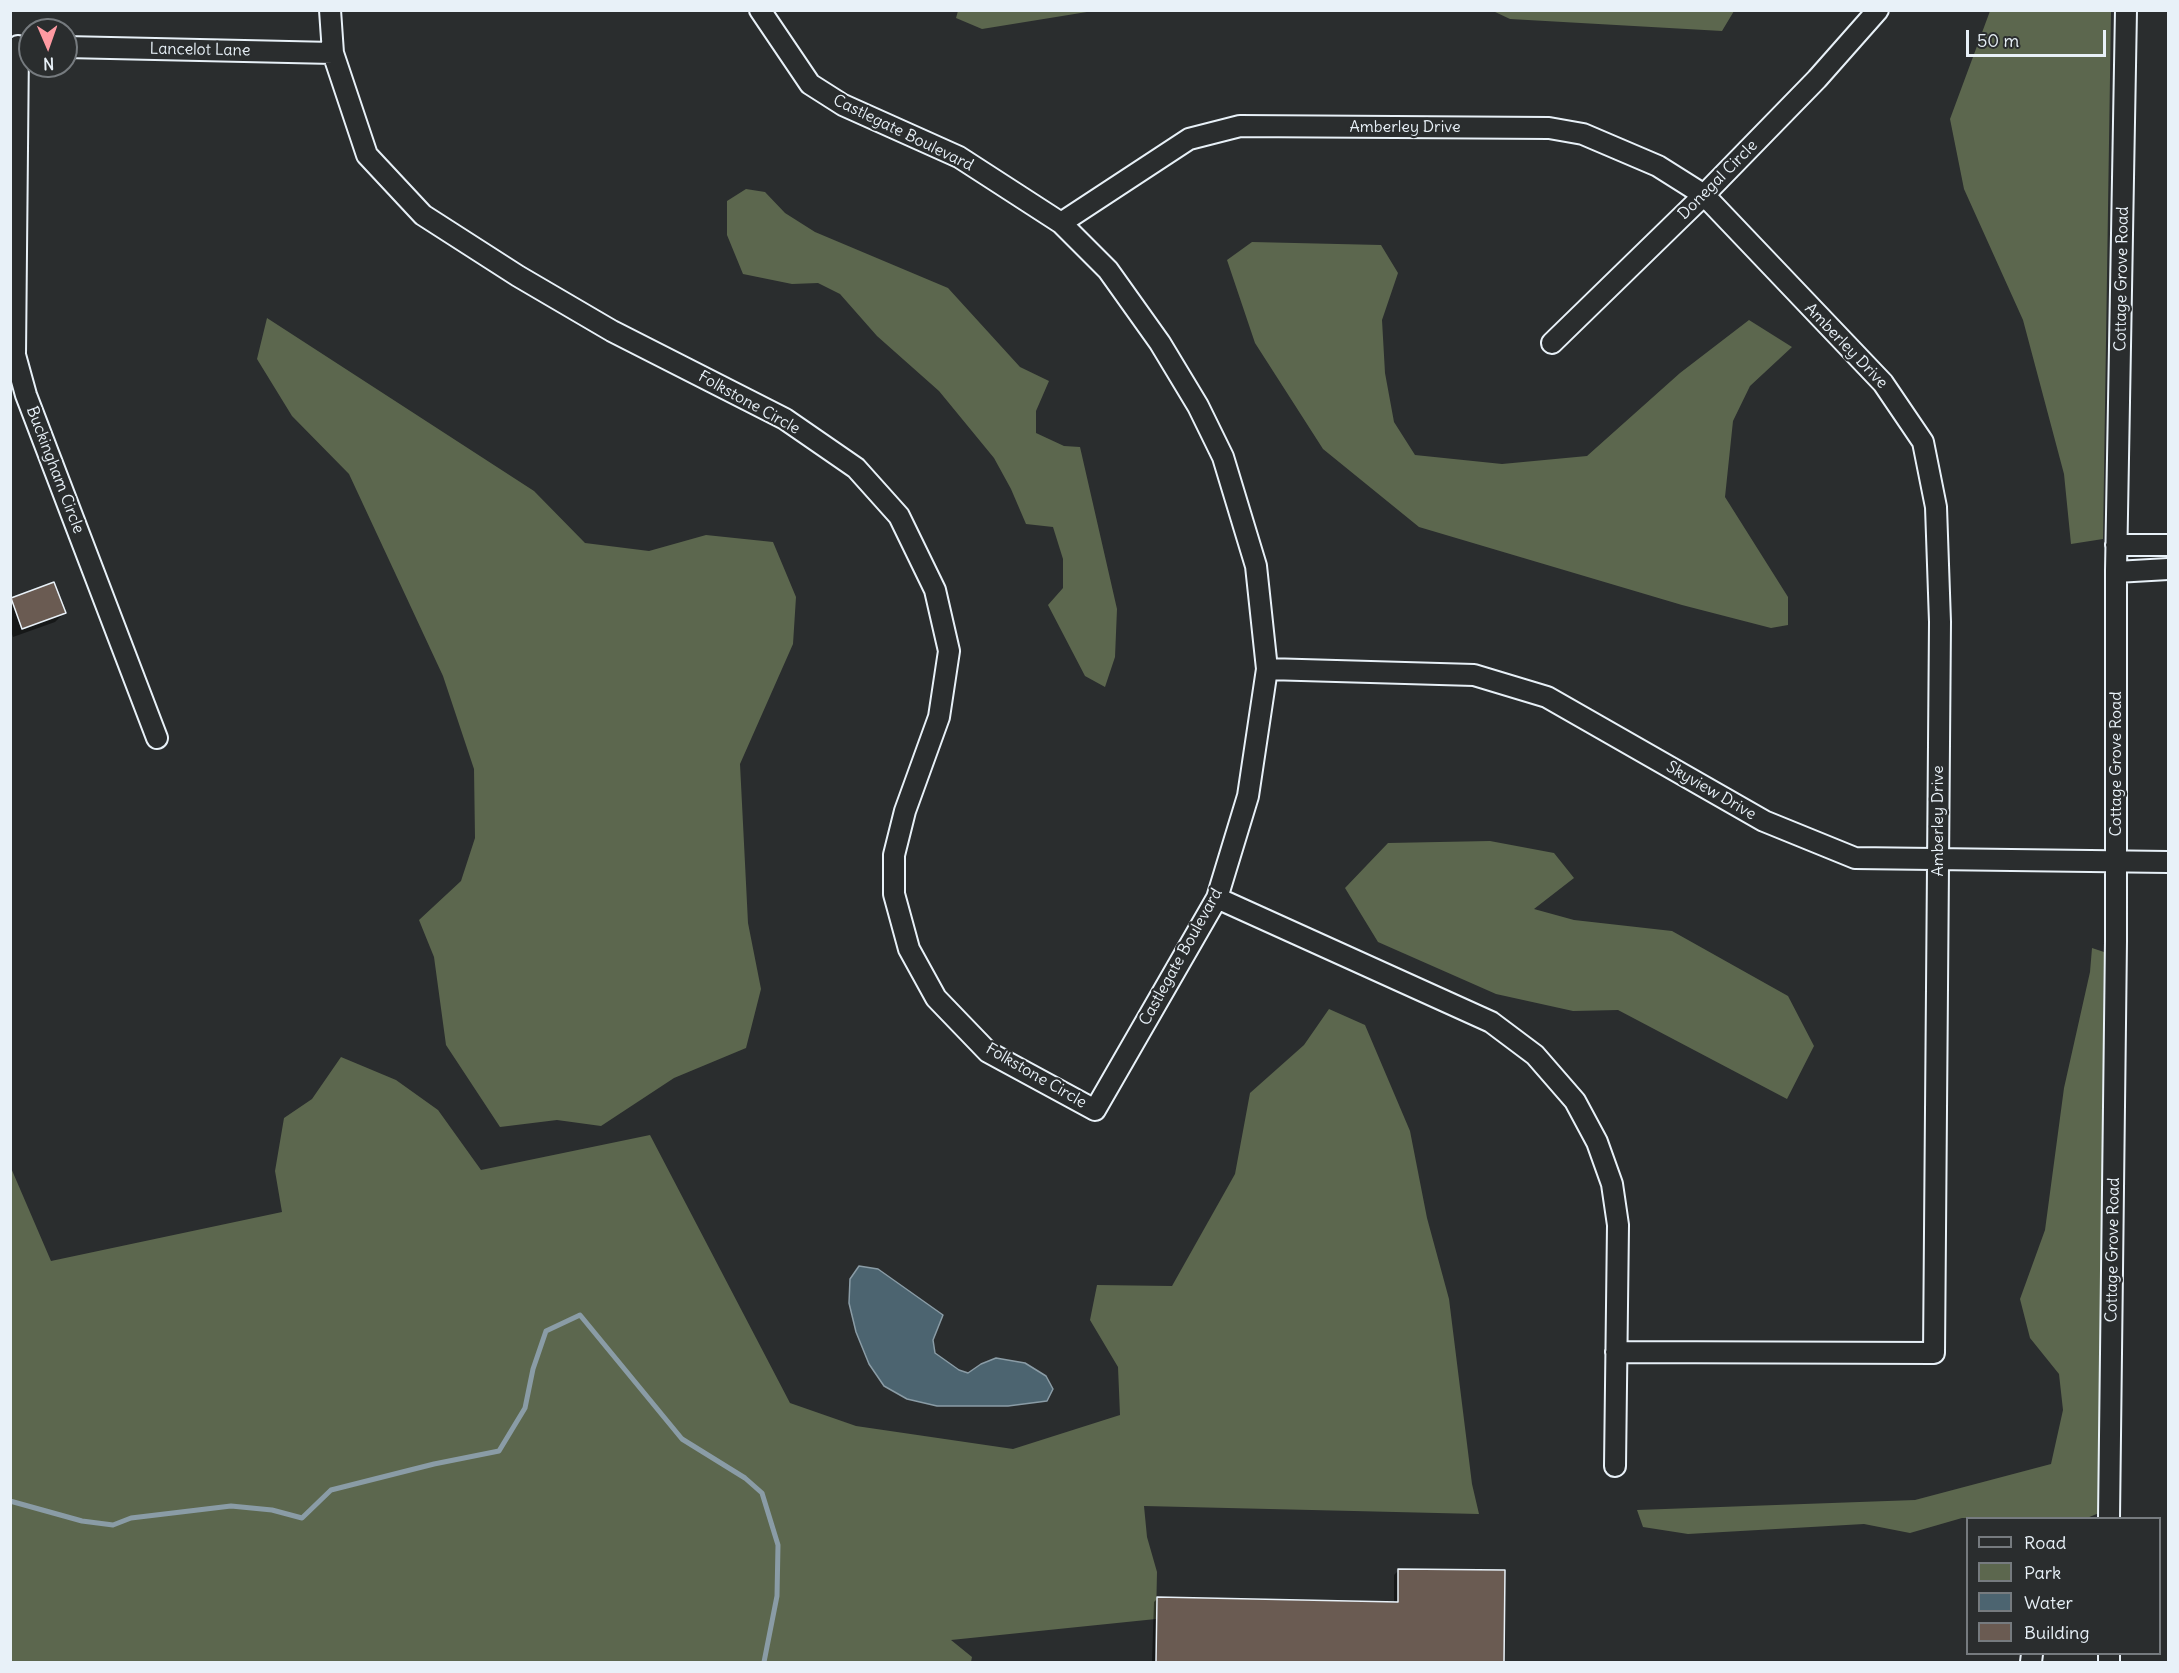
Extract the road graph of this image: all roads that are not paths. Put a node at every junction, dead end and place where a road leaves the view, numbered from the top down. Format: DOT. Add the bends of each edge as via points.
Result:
graph roads {
  1 [pos="330,10"];
  2 [pos="760,10"];
  3 [pos="1878,10"];
  4 [pos="2126,10"];
  5 [pos="78,47"];
  6 [pos="333,53"];
  7 [pos="19,78"];
  8 [pos="1704,195"];
  9 [pos="1062,223"];
  10 [pos="1552,342"];
  11 [pos="2116,545"];
  12 [pos="2169,545"];
  13 [pos="2169,569"];
  14 [pos="2116,572"];
  15 [pos="1267,669"];
  16 [pos="157,738"];
  17 [pos="1938,860"];
  18 [pos="2115,861"];
  19 [pos="2169,862"];
  20 [pos="1216,898"];
  21 [pos="1095,1110"];
  22 [pos="1616,1352"];
  23 [pos="1615,1466"];
  24 [pos="2109,1517"];
  1 -- 6 [label="street, Folkstone Circle"];
  2 -- 9 [label="street, Castlegate Boulevard" via="810,84 843,105 958,157"];
  3 -- 8 [label="street, Donegal Circle"];
  4 -- 11 [label="street, Cottage Grove Road"];
  5 -- 6 [label="street, Lancelot Lane"];
  6 -- 21 [label="street, Folkstone Circle" via="367,155 423,215 612,331 785,419 856,468 899,516 935,590 949,651 939,717 894,855 894,894 909,949 936,998 988,1052"];
  7 -- 16 [label="street, Buckingham Circle" via="15,355 26,395"];
  8 -- 9 [label="street, Amberley Drive" via="1658,166 1594,138 1549,128 1240,126 1189,139"];
  8 -- 10 [label="street, Donegal Circle"];
  8 -- 17 [label="street, Amberley Drive" via="1883,383 1923,442 1936,507 1940,622"];
  9 -- 15 [label="street, Castlegate Boulevard" via="1107,270 1160,343 1223,457 1256,566"];
  11 -- 12 [label="street"];
  11 -- 14 [label="street, Cottage Grove Road"];
  13 -- 14 [label="street"];
  14 -- 18 [label="street, Cottage Grove Road"];
  15 -- 17 [label="street, Skyview Drive" via="1474,675 1547,697 1764,821 1855,858"];
  15 -- 20 [label="street, Castlegate Boulevard" via="1248,796"];
  17 -- 18 [label="street, Skyview Drive"];
  17 -- 22 [label="street, Amberley Drive" via="1934,1353"];
  18 -- 19 [label="street, Skyview Drive"];
  18 -- 24 [label="street, Cottage Grove Road"];
  20 -- 21 [label="street, Castlegate Boulevard"];
  20 -- 22 [label="street" via="1491,1022 1535,1054 1575,1101 1597,1142 1612,1184 1618,1225"];
  22 -- 23 [label="street"];
}
